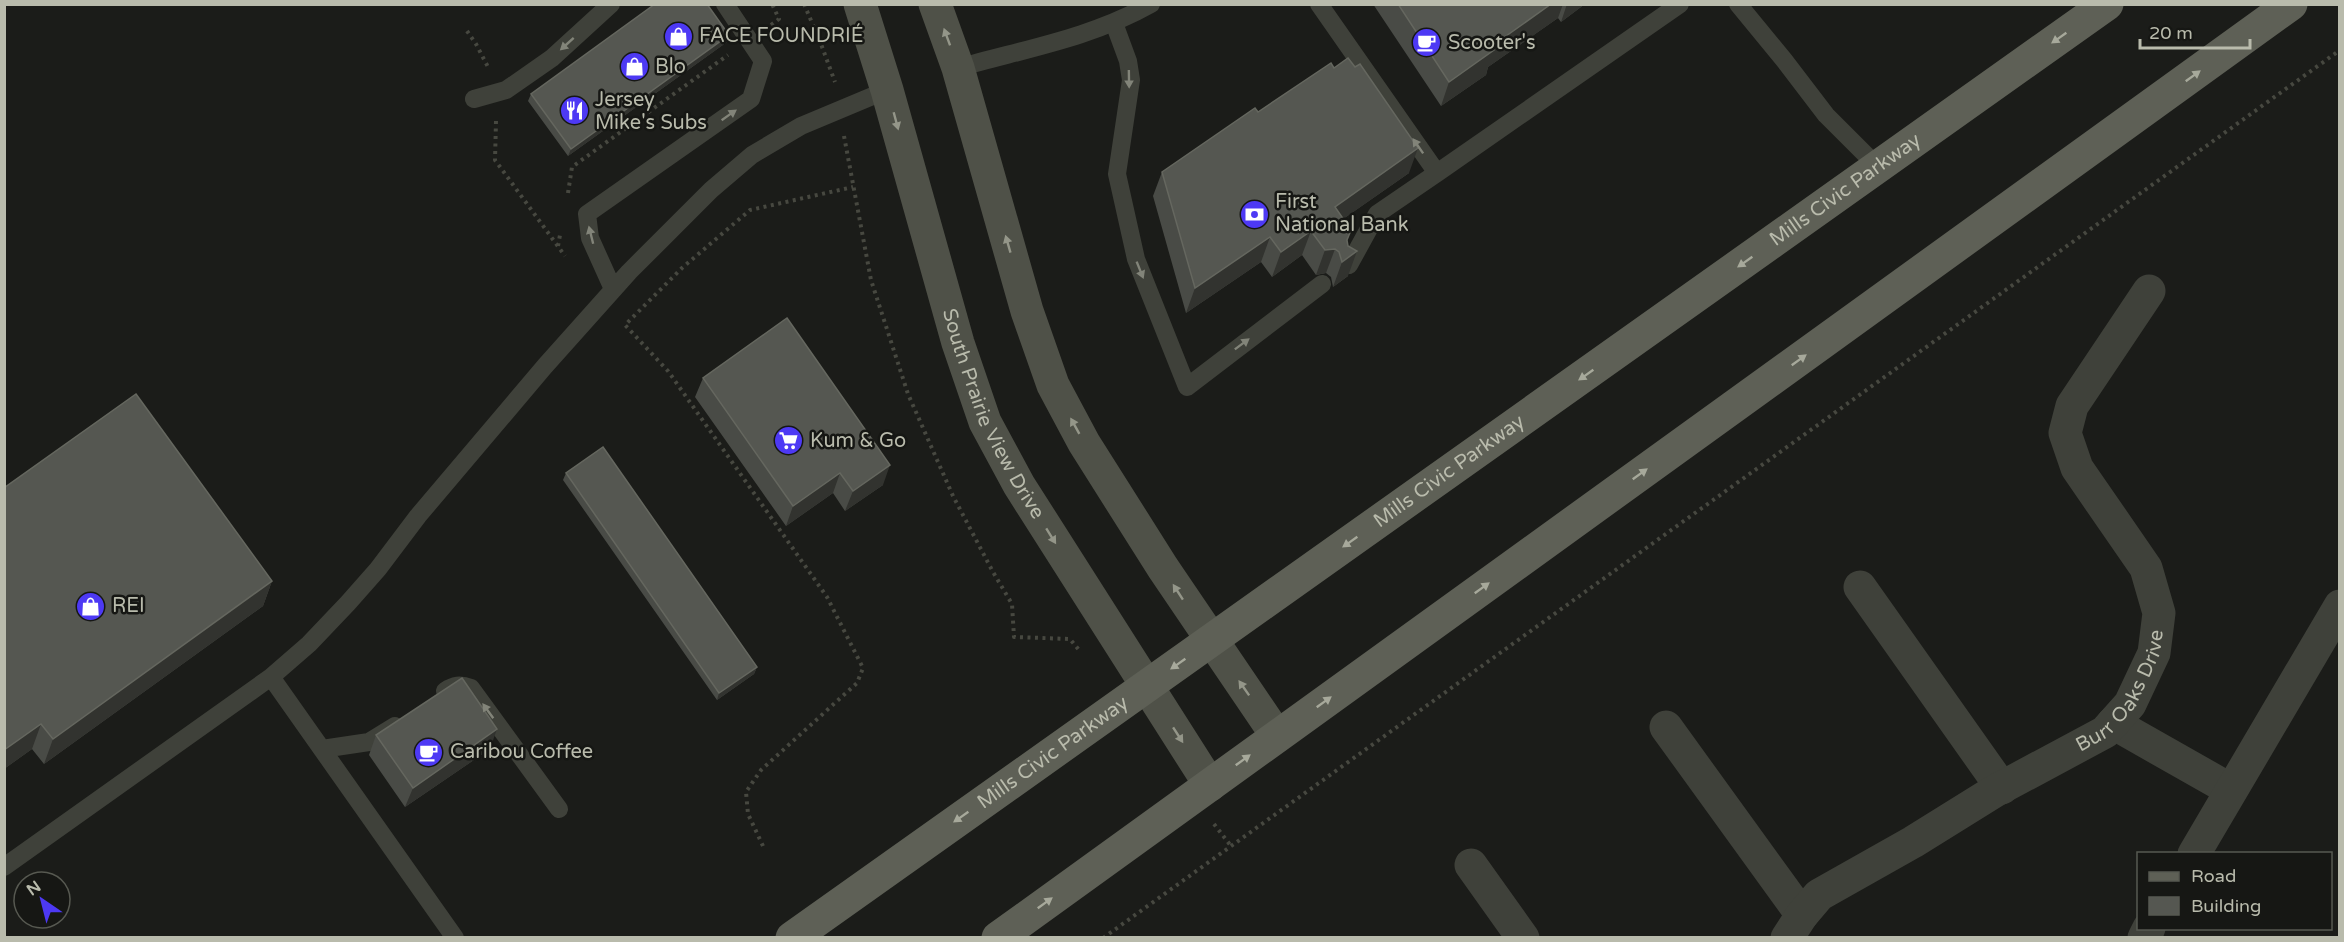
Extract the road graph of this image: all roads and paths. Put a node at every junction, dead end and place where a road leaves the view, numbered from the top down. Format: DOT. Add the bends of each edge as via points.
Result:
graph roads {
  1 [pos="611,4"];
  2 [pos="725,4"];
  3 [pos="772,4"];
  4 [pos="804,4"];
  5 [pos="860,4"];
  6 [pos="935,4"];
  7 [pos="1151,4"];
  8 [pos="1319,4"];
  9 [pos="1680,4"];
  10 [pos="1738,4"];
  11 [pos="2107,4"];
  12 [pos="2291,4"];
  13 [pos="1114,23"];
  14 [pos="467,32"];
  15 [pos="749,40"];
  16 [pos="2340,50"];
  17 [pos="958,68"];
  18 [pos="835,82"];
  19 [pos="887,90"];
  20 [pos="495,93"];
  21 [pos="474,99"];
  22 [pos="1878,167"];
  23 [pos="850,170"];
  24 [pos="1437,173"];
  25 [pos="853,187"];
  26 [pos="566,201"];
  27 [pos="562,224"];
  28 [pos="558,246"];
  29 [pos="570,263"];
  30 [pos="1349,265"];
  31 [pos="1322,284"];
  32 [pos="613,289"];
  33 [pos="2149,291"];
  34 [pos="1860,587"];
  35 [pos="2340,606"];
  36 [pos="1070,639"];
  37 [pos="1210,641"];
  38 [pos="271,677"];
  39 [pos="1146,686"];
  40 [pos="434,699"];
  41 [pos="407,717"];
  42 [pos="2113,723"];
  43 [pos="1666,727"];
  44 [pos="1277,736"];
  45 [pos="322,749"];
  46 [pos="2002,788"];
  47 [pos="2231,790"];
  48 [pos="1209,800"];
  49 [pos="559,809"];
  50 [pos="763,846"];
  51 [pos="1231,846"];
  52 [pos="2195,852"];
  53 [pos="1471,865"];
  54 [pos="4,867"];
  55 [pos="1794,926"];
  56 [pos="455,938"];
  57 [pos="792,938"];
  58 [pos="998,938"];
  59 [pos="1103,938"];
  60 [pos="1523,938"];
  1 -- 20 [label="lane, one-way" via="552,58 506,90"];
  2 -- 15 [label="lane"];
  3 -- 15 [label="path" via="779,19"];
  4 -- 18 [label="path"];
  5 -- 19 [label="street, South Prairie View Drive"];
  17 -- 6 [label="street, one-way"];
  7 -- 13 [label="lane"];
  24 -- 8 [label="lane, one-way"];
  9 -- 24 [label="lane"];
  10 -- 22 [label="lane" via="1826,115"];
  11 -- 22 [label="main road, Mills Civic Parkway, one-way"];
  44 -- 12 [label="main road, one-way"];
  13 -- 17 [label="lane" via="1078,37"];
  13 -- 31 [label="lane, one-way" via="1131,80 1117,174 1136,259 1187,387"];
  14 -- 20 [label="path" via="492,76"];
  15 -- 26 [label="path" via="572,168"];
  32 -- 15 [label="lane, one-way" via="590,238 586,214 752,99 763,61"];
  16 -- 51 [label="path"];
  37 -- 17 [label="street, one-way" via="1084,443 1053,385 1027,311"];
  19 -- 32 [label="lane" via="801,126 752,155 711,190"];
  19 -- 39 [label="street, South Prairie View Drive, one-way" via="957,343 984,422 1019,485"];
  20 -- 21 [label="lane"];
  20 -- 28 [label="path" via="495,160"];
  22 -- 37 [label="main road, Mills Civic Parkway, one-way"];
  23 -- 25 [label="path"];
  24 -- 30 [label="lane" via="1377,214"];
  25 -- 36 [label="path" via="871,280 908,394 954,496 1012,604 1014,638"];
  25 -- 50 [label="path" via="750,210 625,324 668,371 827,597 863,668 857,683 761,770 746,792 748,814"];
  27 -- 28 [label="path"];
  28 -- 29 [label="path"];
  32 -- 38 [label="lane" via="433,498 378,569 309,644"];
  33 -- 42 [label="street, Burr Oaks Drive" via="2072,406 2065,433 2077,468 2146,568 2159,613 2154,654 2130,704"];
  34 -- 46 [label="street"];
  35 -- 47 [label="street"];
  37 -- 39 [label="main road, Mills Civic Parkway, one-way"];
  44 -- 37 [label="street, one-way"];
  38 -- 45 [label="lane"];
  38 -- 54 [label="lane"];
  39 -- 48 [label="street, South Prairie View Drive, one-way"];
  39 -- 57 [label="main road, Mills Civic Parkway, one-way"];
  49 -- 40 [label="lane, one-way" via="471,688 452,686"];
  41 -- 45 [label="lane" via="369,742"];
  42 -- 46 [label="street, Burr Oaks Drive" via="2105,732"];
  42 -- 47 [label="street"];
  43 -- 55 [label="street"];
  48 -- 44 [label="main road, one-way"];
  45 -- 56 [label="lane"];
  46 -- 55 [label="street, Burr Oaks Drive" via="1820,896"];
  47 -- 52 [label="street"];
  48 -- 51 [label="path"];
  58 -- 48 [label="main road, one-way"];
  51 -- 59 [label="path"];
  53 -- 60 [label="street"];
}
